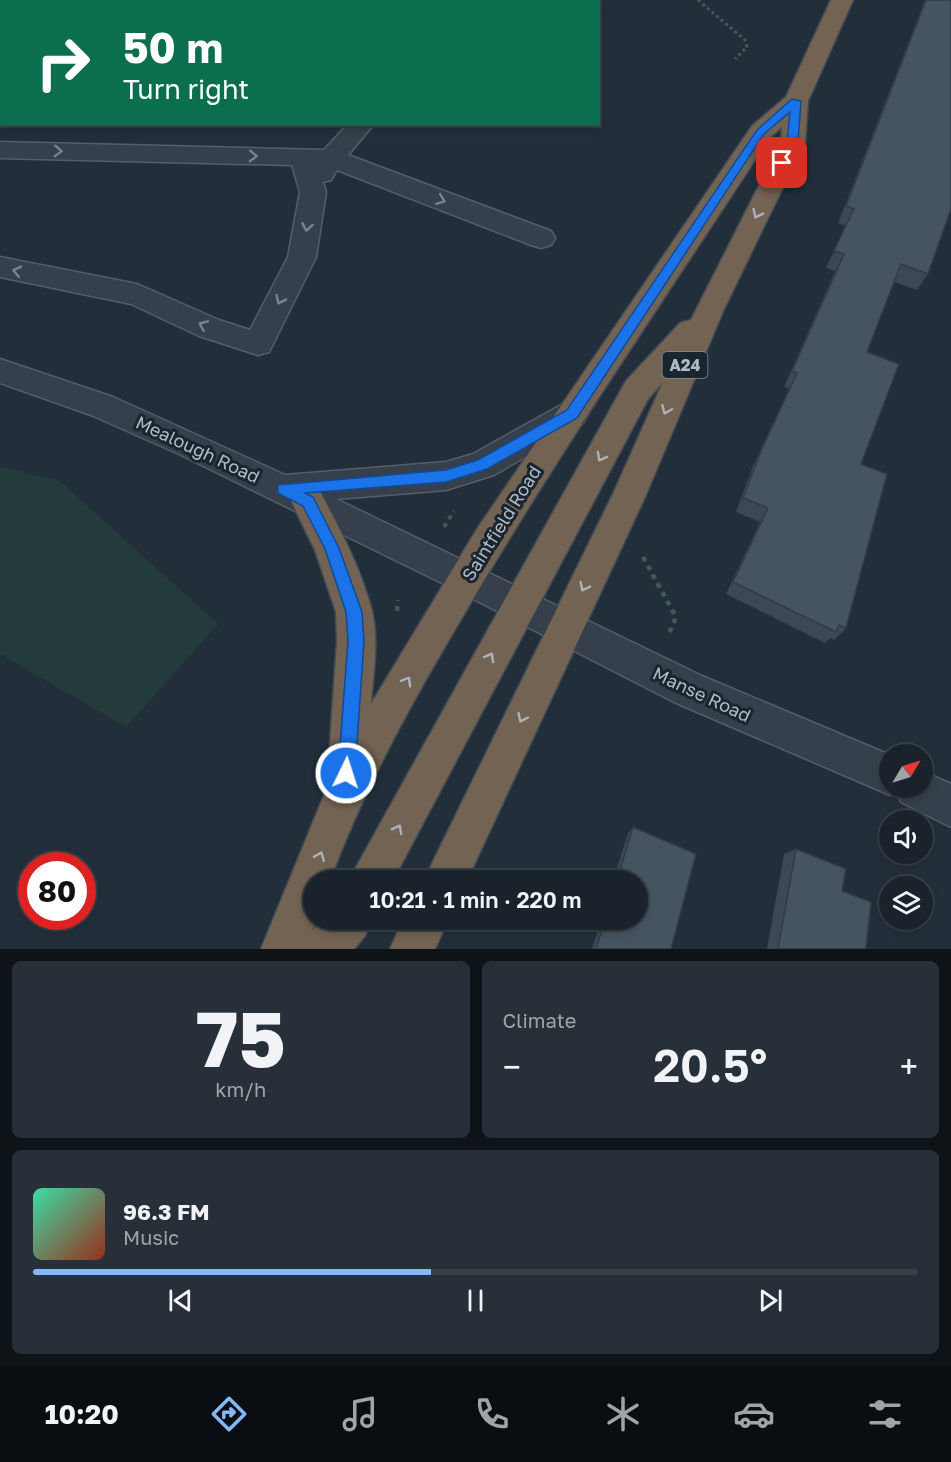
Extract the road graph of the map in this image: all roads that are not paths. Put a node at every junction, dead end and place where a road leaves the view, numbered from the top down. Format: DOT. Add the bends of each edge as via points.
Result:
graph roads {
  1 [pos="842,0"];
  2 [pos="796,101"];
  3 [pos="360,126"];
  4 [pos="0,150"];
  5 [pos="302,157"];
  6 [pos="330,158"];
  7 [pos="313,192"];
  8 [pos="541,238"];
  9 [pos="0,267"];
  10 [pos="710,309"];
  11 [pos="0,370"];
  12 [pos="572,414"];
  13 [pos="295,495"];
  14 [pos="467,578"];
  15 [pos="519,604"];
  16 [pos="565,627"];
  17 [pos="879,770"];
  18 [pos="345,795"];
  19 [pos="933,797"];
  20 [pos="951,806"];
  21 [pos="375,870"];
  22 [pos="450,870"];
  23 [pos="341,930"];
  24 [pos="421,930"];
  25 [pos="283,949"];
  26 [pos="326,949"];
  27 [pos="412,949"];
  1 -- 2 [label="highway, Saintfield Road / A24"];
  2 -- 10 [label="highway, Saintfield Road / A24, one-way" via="793,142"];
  2 -- 12 [label="highway, Saintfield Road / A24" via="761,132"];
  3 -- 6 [label="street"];
  4 -- 5 [label="street, one-way"];
  5 -- 6 [label="street"];
  5 -- 7 [label="street"];
  6 -- 7 [label="street"];
  6 -- 8 [label="street, one-way"];
  7 -- 9 [label="street, one-way" via="302,257 258,344 209,328 137,295"];
  10 -- 15 [label="highway, one-way" via="638,390"];
  10 -- 16 [label="highway, Saintfield Road / A24, one-way" via="628,497"];
  11 -- 13 [label="street, Mealough Road" via="111,410"];
  12 -- 13 [label="street" via="482,465 446,476"];
  12 -- 14 [label="highway, Saintfield Road / A24" via="514,499"];
  13 -- 14 [label="street, Mealough Road"];
  13 -- 18 [label="highway" via="332,548 354,612 356,641"];
  14 -- 15 [label="street, Mealough Road"];
  18 -- 14 [label="highway, Saintfield Road / A24, one-way"];
  15 -- 16 [label="street, Manse Road"];
  21 -- 15 [label="highway, one-way"];
  16 -- 17 [label="street, Manse Road" via="688,690"];
  16 -- 22 [label="highway, Saintfield Road / A24, one-way"];
  25 -- 18 [label="highway, Saintfield Road / A24, one-way"];
  19 -- 20 [label="street"];
  23 -- 26 [label="highway"];
  24 -- 27 [label="highway"];
}
